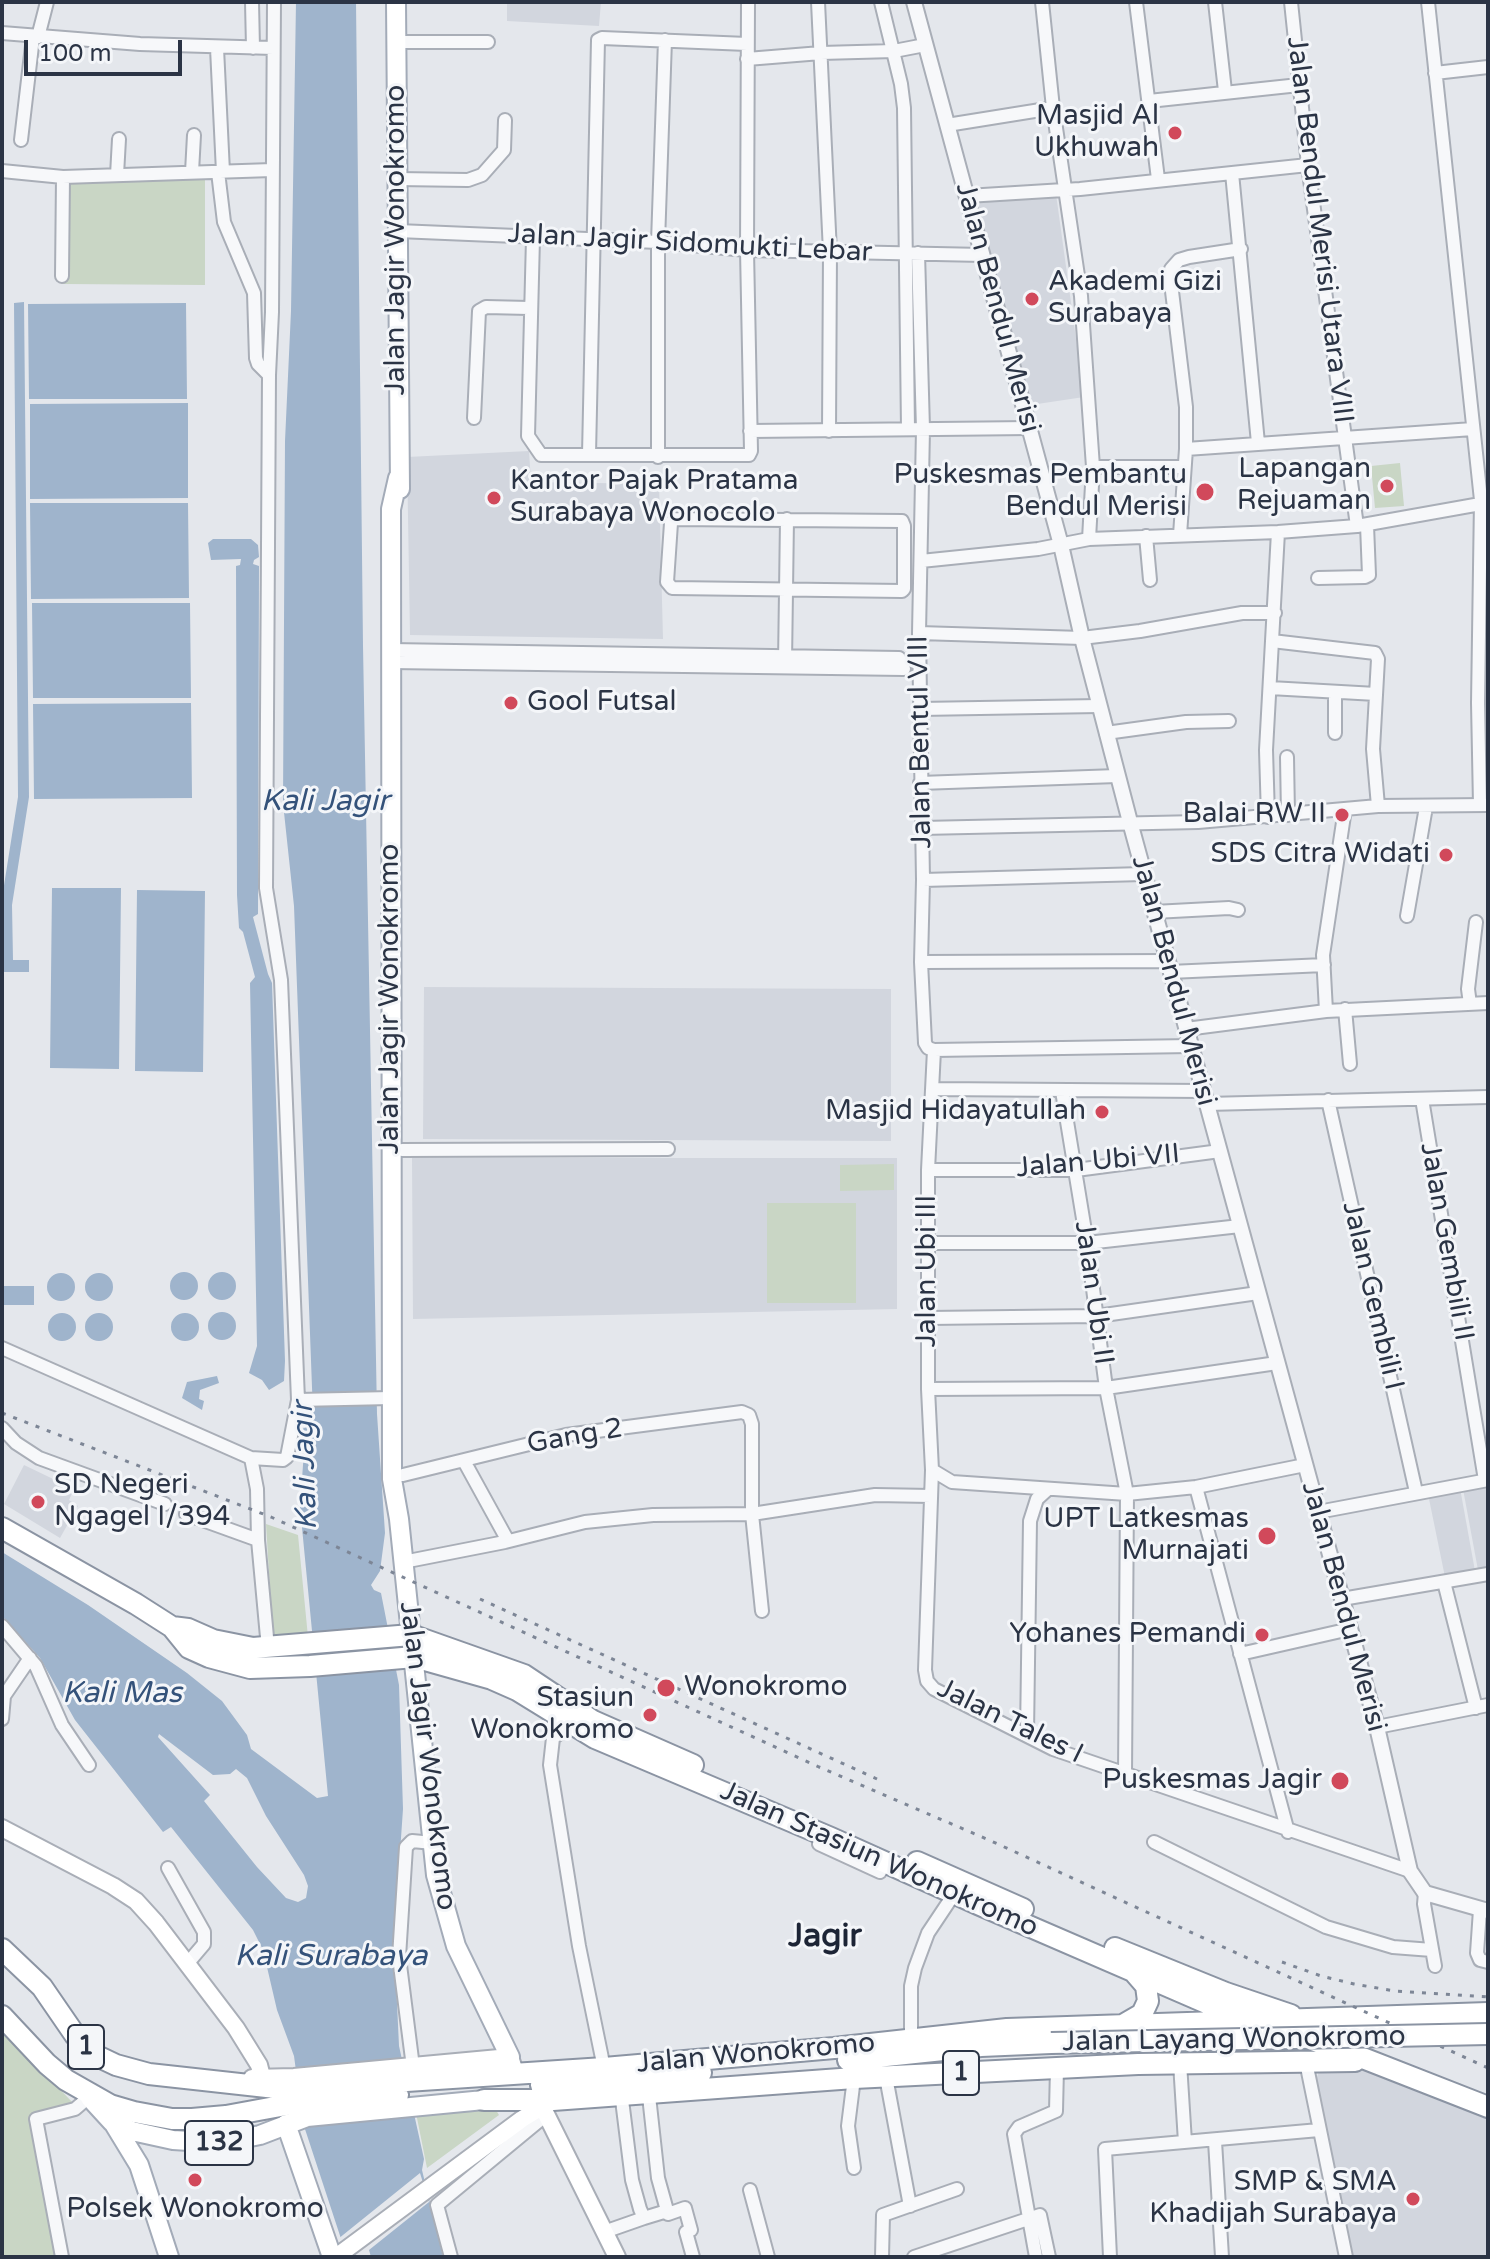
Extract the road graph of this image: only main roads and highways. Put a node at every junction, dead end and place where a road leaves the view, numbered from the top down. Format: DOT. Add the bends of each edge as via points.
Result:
graph roads {
  1 [pos="396,2"];
  2 [pos="397,835"];
  3 [pos="397,1321"];
  4 [pos="399,1519"];
  5 [pos="2,1528"];
  6 [pos="172,1627"];
  7 [pos="401,1636"];
  8 [pos="405,1657"];
  9 [pos="2,1828"];
  10 [pos="2,1949"];
  11 [pos="1132,1970"];
  12 [pos="1488,2013"];
  13 [pos="2,2016"];
  14 [pos="1399,2017"];
  15 [pos="1302,2019"];
  16 [pos="1255,2021"];
  17 [pos="1180,2023"];
  18 [pos="1123,2025"];
  19 [pos="1488,2034"];
  20 [pos="913,2045"];
  21 [pos="1488,2046"];
  22 [pos="1350,2053"];
  23 [pos="1180,2059"];
  24 [pos="1371,2061"];
  25 [pos="513,2073"];
  26 [pos="613,2074"];
  27 [pos="262,2077"];
  28 [pos="210,2079"];
  29 [pos="411,2083"];
  30 [pos="579,2084"];
  31 [pos="86,2094"];
  32 [pos="484,2100"];
  33 [pos="289,2103"];
  34 [pos="547,2107"];
  35 [pos="1488,2107"];
  36 [pos="112,2122"];
  37 [pos="337,2256"];
  38 [pos="169,2257"];
  39 [pos="617,2257"];
  1 -- 2 [label="main road, Jalan Jagir Wonokromo" via="398,478 391,509"];
  2 -- 3 [label="main road, Jalan Jagir Wonokromo"];
  2 -- 3 [label="main road, Jalan Jagir Wonokromo" via="402,1150"];
  3 -- 4 [label="main road, Jalan Jagir Wonokromo" via="403,1475"];
  3 -- 4 [label="main road, Jalan Jagir Wonokromo" via="385,1398"];
  4 -- 7 [label="main road, Jalan Jagir Wonokromo"];
  5 -- 6 [label="highway"];
  6 -- 7 [label="highway" via="244,1648"];
  6 -- 8 [label="highway, Jalan Stasiun Wonokromo" via="189,1648 250,1668"];
  7 -- 8 [label="main road, Jalan Jagir Wonokromo"];
  7 -- 15 [label="highway, Jalan Stasiun Wonokromo" via="524,1675 620,1734 1075,1931"];
  8 -- 11 [label="highway, Jalan Stasiun Wonokromo" via="444,1663 505,1684 595,1738 873,1865"];
  8 -- 25 [label="main road, Jalan Jagir Wonokromo" via="436,1875 456,1946"];
  9 -- 27 [label="main road" via="136,1901 236,2028"];
  10 -- 28 [label="highway, 1" via="42,1987 95,2055 149,2074"];
  11 -- 16 [label="highway, Jalan Stasiun Wonokromo"];
  11 -- 18 [label="highway" via="1143,1979 1148,2001 1142,2014"];
  12 -- 14 [label="highway, 1"];
  13 -- 31 [label="highway, 1" via="47,2064"];
  14 -- 15 [label="highway, 1"];
  14 -- 21 [label="highway"];
  15 -- 16 [label="highway, Jalan Wonokromo / 1"];
  16 -- 17 [label="highway, Jalan Wonokromo / 1"];
  16 -- 22 [label="highway, Jalan Stasiun Wonokromo"];
  17 -- 18 [label="highway, Jalan Wonokromo / 1"];
  17 -- 23 [label="highway" via="1188,2038"];
  18 -- 20 [label="highway, Jalan Wonokromo / 1" via="976,2031"];
  19 -- 20 [label="highway, Jalan Layang Wonokromo / 1, bridge"];
  20 -- 23 [label="highway, Jalan Wonokromo / 1" via="922,2061"];
  20 -- 26 [label="highway, Jalan Wonokromo / 1"];
  20 -- 26 [label="highway, Jalan Wonokromo / 1" via="648,2078"];
  22 -- 23 [label="highway, Jalan Wonokromo / 1"];
  22 -- 24 [label="highway, 1"];
  23 -- 24 [label="highway, Jalan Wonokromo / 1"];
  23 -- 34 [label="highway, Jalan Wonokromo / 1" via="854,2078"];
  24 -- 35 [label="highway, 1"];
  25 -- 26 [label="highway, Jalan Wonokromo / 1"];
  25 -- 29 [label="highway, Jalan Wonokromo / 1"];
  25 -- 29 [label="main road, 1"];
  25 -- 30 [label="highway, Jalan Wonokromo / 1"];
  25 -- 32 [label="highway, 1"];
  26 -- 30 [label="highway, Jalan Wonokromo / 1"];
  27 -- 28 [label="main road"];
  27 -- 33 [label="main road"];
  28 -- 33 [label="highway, Jalan Wonokromo / 1"];
  29 -- 32 [label="main road, Jalan Wonokromo / 132"];
  29 -- 33 [label="highway, Jalan Wonokromo / 1"];
  29 -- 33 [label="main road, Jalan Wonokromo / 132"];
  30 -- 34 [label="main road, 1"];
  31 -- 33 [label="highway, 1" via="172,2119 226,2116"];
  31 -- 36 [label="main road"];
  32 -- 34 [label="highway, Jalan Wonokromo / 1"];
  33 -- 36 [label="main road, 132" via="244,2139 208,2143 149,2136"];
  33 -- 37 [label="main road, 132"];
  34 -- 37 [label="main road"];
  34 -- 39 [label="main road"];
  36 -- 38 [label="main road" via="139,2165"];
}
